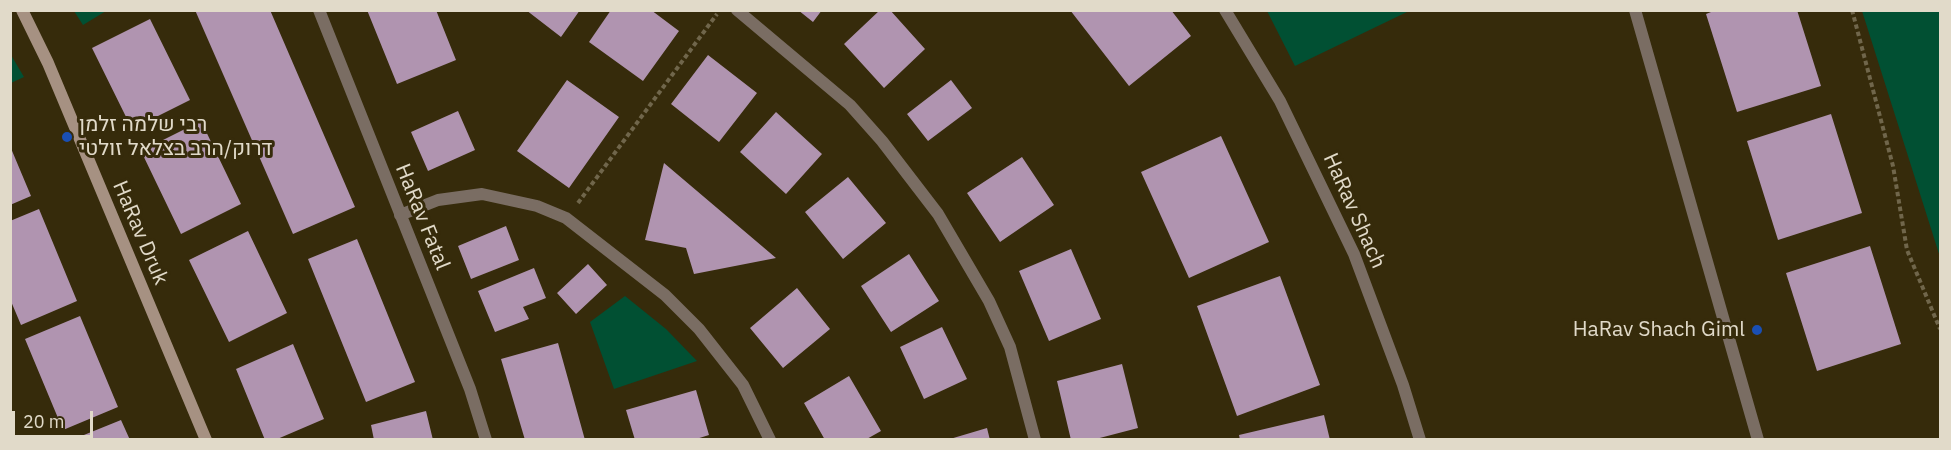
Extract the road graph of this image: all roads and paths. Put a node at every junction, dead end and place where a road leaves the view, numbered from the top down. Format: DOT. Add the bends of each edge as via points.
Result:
graph roads {
  1 [pos="22,10"];
  2 [pos="319,10"];
  3 [pos="720,10"];
  4 [pos="737,10"];
  5 [pos="1225,10"];
  6 [pos="1635,10"];
  7 [pos="1852,10"];
  8 [pos="400,214"];
  9 [pos="566,218"];
  10 [pos="1941,329"];
  11 [pos="206,440"];
  12 [pos="486,440"];
  13 [pos="770,440"];
  14 [pos="1035,440"];
  15 [pos="1420,440"];
  16 [pos="1758,440"];
  1 -- 11 [label="street, HaRav Druk" via="48,63"];
  2 -- 8 [label="street, HaRav Fatal"];
  3 -- 9 [label="path"];
  4 -- 14 [label="street" via="850,105 938,214 989,301 1010,347"];
  5 -- 15 [label="street, HaRav Shach" via="1280,101 1354,254"];
  6 -- 16 [label="street"];
  7 -- 10 [label="path" via="1893,166 1907,250"];
  8 -- 9 [label="street" via="438,200 483,194 537,206"];
  8 -- 12 [label="street, HaRav Fatal" via="470,389"];
  9 -- 13 [label="street" via="665,295 699,329 743,386"];
}
